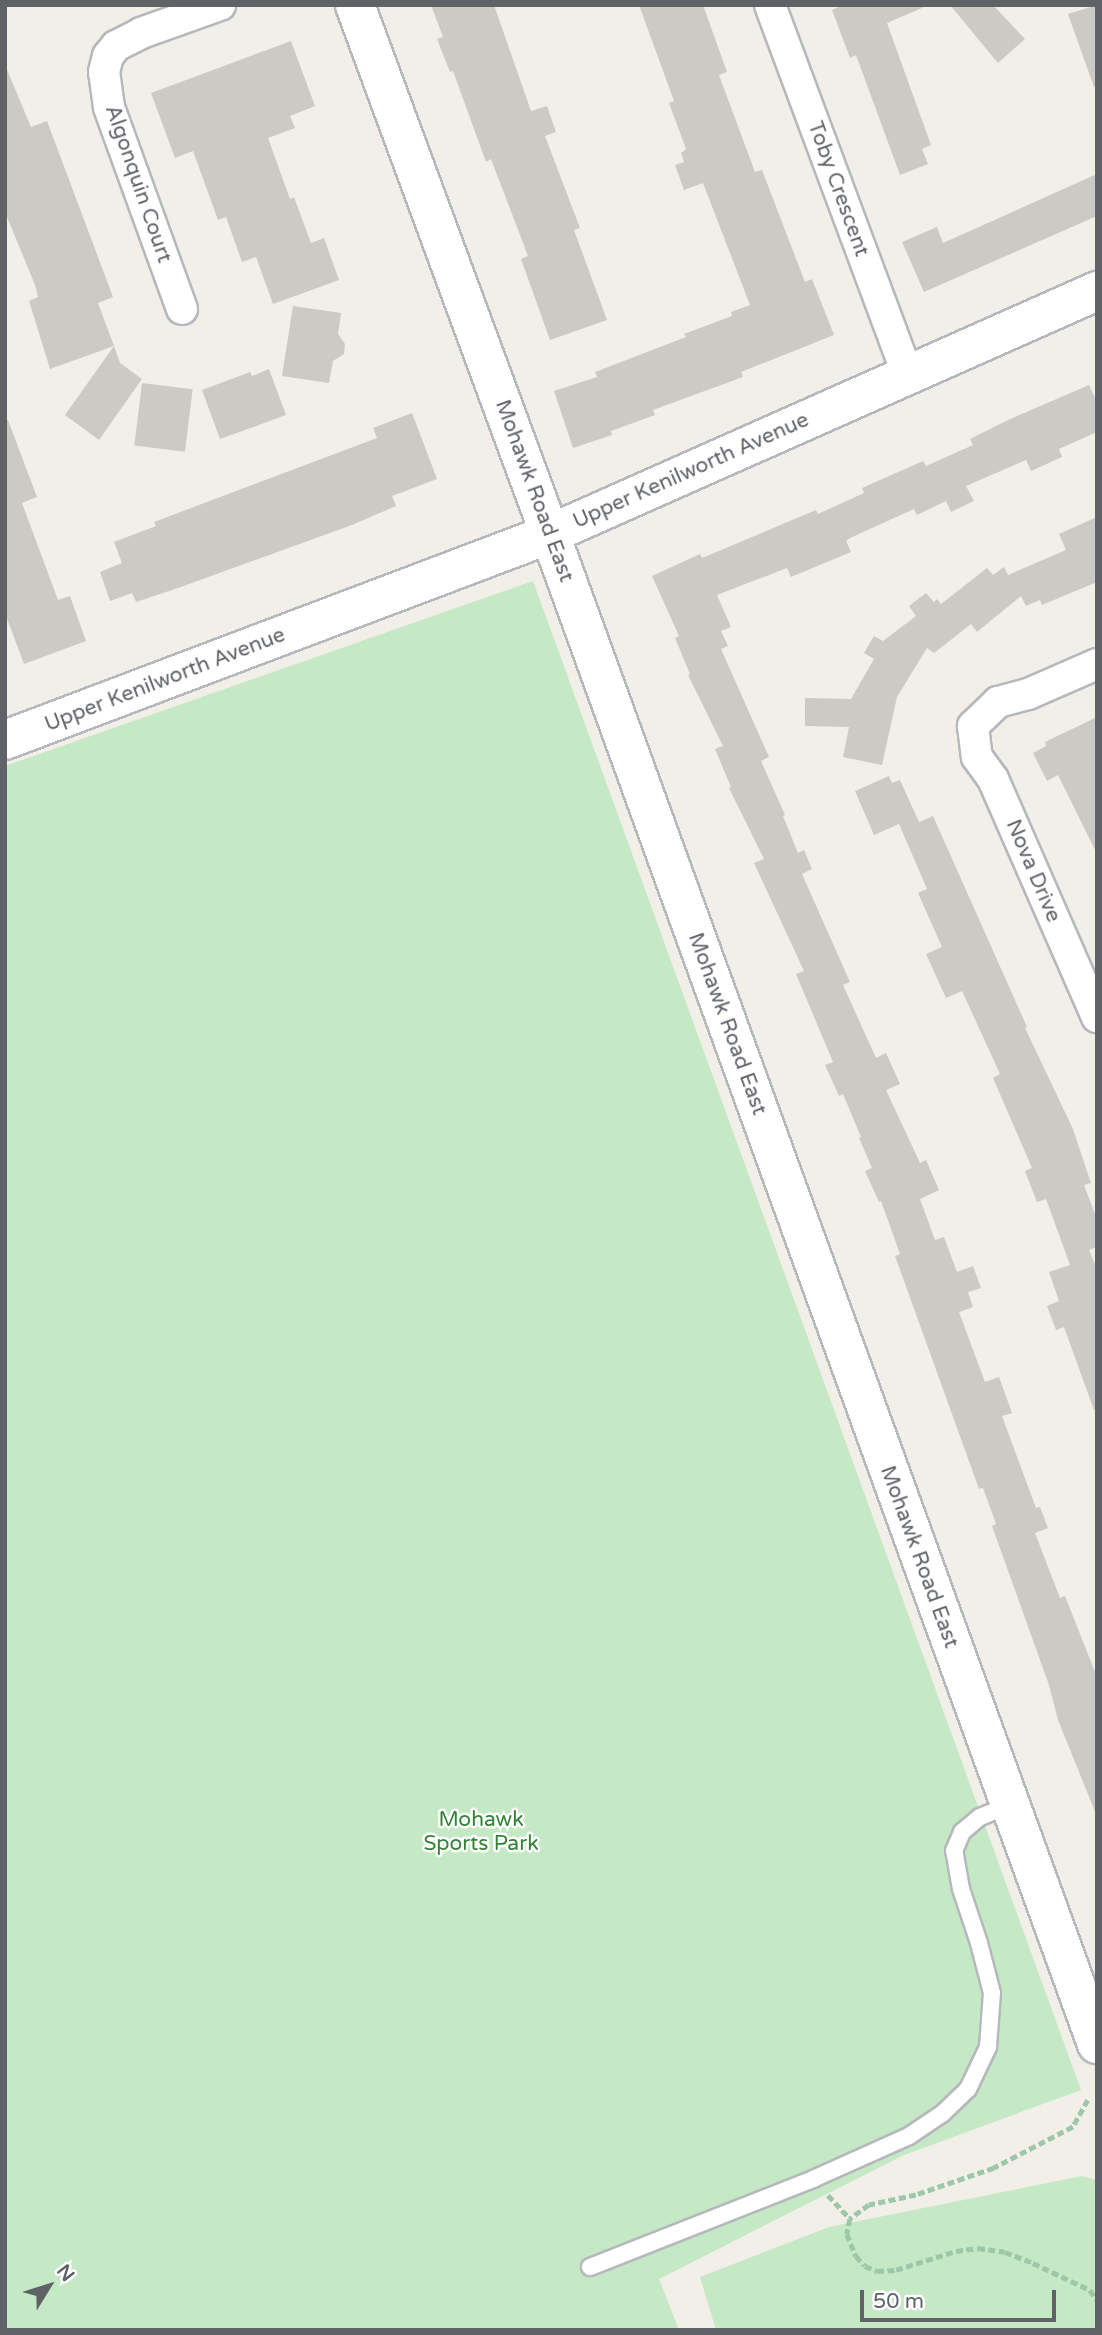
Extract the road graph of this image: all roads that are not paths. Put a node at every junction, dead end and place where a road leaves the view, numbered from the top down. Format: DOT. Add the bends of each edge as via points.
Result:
graph roads {
  1 [pos="220,5"];
  2 [pos="355,5"];
  3 [pos="770,5"];
  4 [pos="1097,291"];
  5 [pos="182,309"];
  6 [pos="907,373"];
  7 [pos="550,534"];
  8 [pos="1097,664"];
  9 [pos="5,740"];
  10 [pos="1097,1017"];
  11 [pos="1009,1805"];
  12 [pos="1097,2044"];
  13 [pos="590,2267"];
  1 -- 5 [label="street, Algonquin Court" via="141,33 116,47 104,72 108,107"];
  2 -- 7 [label="main road, Mohawk Road East"];
  3 -- 6 [label="street, Toby Crescent"];
  4 -- 6 [label="main road, Upper Kenilworth Avenue"];
  6 -- 7 [label="main road, Upper Kenilworth Avenue"];
  7 -- 9 [label="main road, Upper Kenilworth Avenue"];
  7 -- 11 [label="main road, Mohawk Road East"];
  8 -- 10 [label="street, Nova Drive" via="998,702 973,726 977,757 993,779"];
  11 -- 12 [label="main road, Mohawk Road East"];
  11 -- 13 [label="lane" via="980,1817 962,1832 954,1851 992,1993 988,2047 968,2089 909,2136"];
}
